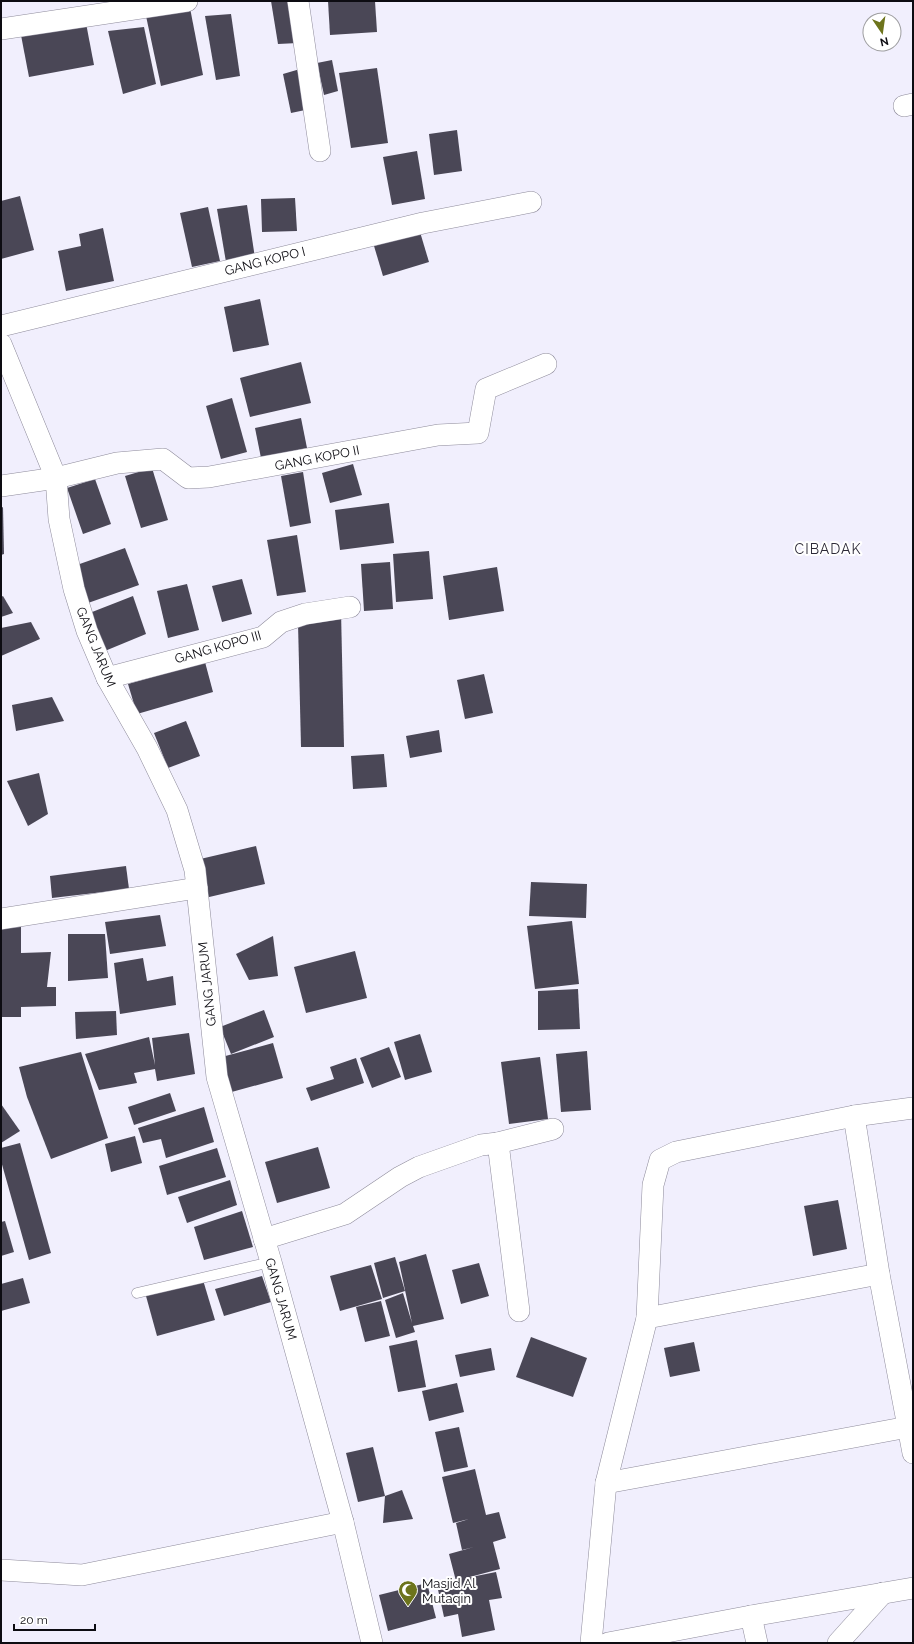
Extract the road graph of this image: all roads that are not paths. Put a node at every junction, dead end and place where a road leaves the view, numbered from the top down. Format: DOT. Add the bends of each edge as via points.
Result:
graph roads {
  1 [pos="187,1"];
  2 [pos="298,1"];
  3 [pos="1,29"];
  4 [pos="320,151"];
  5 [pos="531,202"];
  6 [pos="1,326"];
  7 [pos="1,344"];
  8 [pos="546,364"];
  9 [pos="56,478"];
  10 [pos="1,486"];
  11 [pos="350,607"];
  12 [pos="107,678"];
  13 [pos="197,888"];
  14 [pos="1,919"];
  15 [pos="913,1108"];
  16 [pos="854,1116"];
  17 [pos="553,1129"];
  18 [pos="498,1142"];
  19 [pos="264,1239"];
  20 [pos="271,1262"];
  21 [pos="879,1274"];
  22 [pos="137,1293"];
  23 [pos="519,1311"];
  24 [pos="647,1318"];
  25 [pos="908,1427"];
  26 [pos="913,1453"];
  27 [pos="606,1483"];
  28 [pos="343,1522"];
  29 [pos="1,1570"];
  30 [pos="913,1588"];
  31 [pos="882,1593"];
  32 [pos="751,1616"];
  33 [pos="372,1643"];
  34 [pos="592,1643"];
  35 [pos="608,1643"];
  36 [pos="757,1643"];
  37 [pos="838,1643"];
  1 -- 3 [label="street"];
  2 -- 4 [label="street"];
  5 -- 6 [label="street, GANG KOPO I" via="423,223"];
  7 -- 9 [label="street, GANG JARUM"];
  8 -- 9 [label="street, GANG KOPO II" via="486,389 478,433 438,435 209,477 188,478 163,459 117,463"];
  9 -- 10 [label="street"];
  9 -- 12 [label="street, GANG JARUM" via="59,519 74,589 87,631"];
  11 -- 12 [label="street, GANG KOPO III" via="305,614 281,622 263,637"];
  12 -- 13 [label="street, GANG JARUM" via="147,748 177,810 195,870"];
  13 -- 14 [label="street"];
  13 -- 19 [label="street, GANG JARUM" via="217,1076"];
  15 -- 16 [label="street"];
  16 -- 21 [label="street"];
  16 -- 24 [label="street" via="676,1152 660,1160 652,1185"];
  17 -- 18 [label="street"];
  18 -- 19 [label="street" via="419,1167 345,1214"];
  18 -- 23 [label="street"];
  19 -- 20 [label="street, GANG JARUM"];
  20 -- 22 [label="lane"];
  20 -- 28 [label="street, GANG JARUM"];
  21 -- 24 [label="street"];
  21 -- 25 [label="street"];
  24 -- 27 [label="street"];
  25 -- 26 [label="street"];
  25 -- 27 [label="street"];
  27 -- 34 [label="street"];
  28 -- 29 [label="street" via="82,1575"];
  28 -- 33 [label="street, GANG JARUM"];
  30 -- 31 [label="street"];
  31 -- 32 [label="street"];
  31 -- 37 [label="street"];
  32 -- 35 [label="street"];
  32 -- 36 [label="street"];
}
